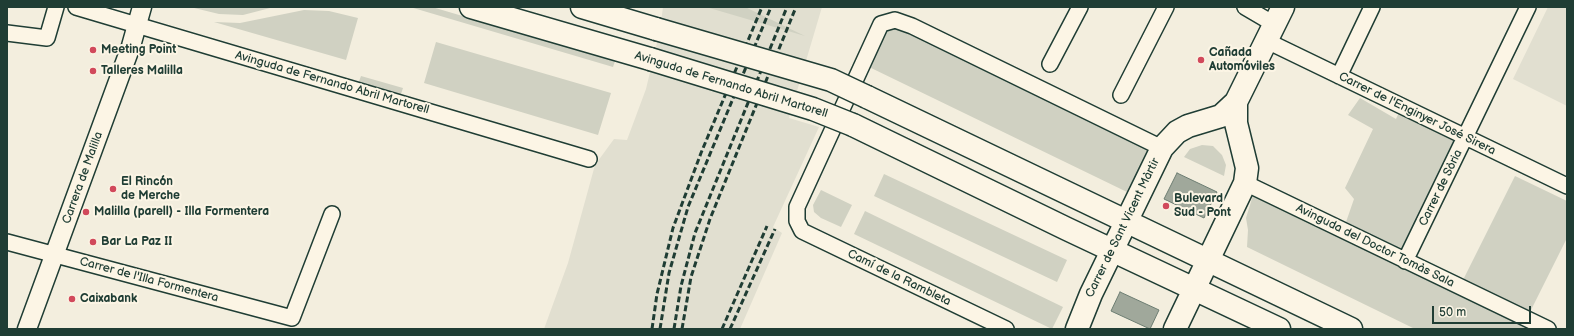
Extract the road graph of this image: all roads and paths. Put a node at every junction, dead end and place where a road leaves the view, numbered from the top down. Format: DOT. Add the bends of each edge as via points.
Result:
graph roads {
  1 [pos="56,7"];
  2 [pos="76,7"];
  3 [pos="132,7"];
  4 [pos="142,7"];
  5 [pos="471,7"];
  6 [pos="582,7"];
  7 [pos="1080,7"];
  8 [pos="1166,7"];
  9 [pos="1246,7"];
  10 [pos="1372,7"];
  11 [pos="1528,7"];
  12 [pos="1275,24"];
  13 [pos="136,26"];
  14 [pos="7,33"];
  15 [pos="1050,64"];
  16 [pos="1339,76"];
  17 [pos="1121,95"];
  18 [pos="1236,102"];
  19 [pos="1177,132"];
  20 [pos="1466,137"];
  21 [pos="1162,148"];
  22 [pos="589,159"];
  23 [pos="1246,181"];
  24 [pos="1567,186"];
  25 [pos="332,214"];
  26 [pos="1126,221"];
  27 [pos="7,242"];
  28 [pos="1112,250"];
  29 [pos="55,255"];
  30 [pos="1209,260"];
  31 [pos="1405,261"];
  32 [pos="1195,289"];
  33 [pos="27,329"];
  34 [pos="1006,329"];
  35 [pos="1077,329"];
  36 [pos="1175,329"];
  37 [pos="1279,329"];
  38 [pos="1351,329"];
  39 [pos="1548,329"];
  1 -- 14 [label="street" via="47,38"];
  2 -- 13 [label="street, Avinguda de Fernando Abril Martorell"];
  3 -- 13 [label="street"];
  4 -- 13 [label="street, Carrera de Malilla"];
  5 -- 28 [label="main road, Avinguda de Fernando Abril Martorell, bridge" via="814,109"];
  6 -- 26 [label="main road, bridge" via="831,80"];
  7 -- 15 [label="street"];
  8 -- 17 [label="street"];
  9 -- 12 [label="street, Carrer de l'Enginyer José Sirera"];
  10 -- 16 [label="street"];
  11 -- 20 [label="street, Carrer de Sòria"];
  12 -- 16 [label="street, Carrer de l'Enginyer José Sirera"];
  12 -- 18 [label="main road, Carrer de Sant Vicent Màrtir"];
  13 -- 22 [label="street, Avinguda de Fernando Abril Martorell"];
  13 -- 29 [label="street, Carrera de Malilla"];
  16 -- 20 [label="street, Carrer de l'Enginyer José Sirera"];
  18 -- 19 [label="main road, Carrer de Sant Vicent Màrtir" via="1221,116"];
  18 -- 23 [label="main road, Carrer de Sant Vicent Màrtir" via="1236,123 1247,168"];
  19 -- 21 [label="main road, Carrer de Sant Vicent Màrtir"];
  19 -- 23 [label="main road" via="1206,131 1220,133 1229,139 1239,158"];
  20 -- 24 [label="street, Carrer de l'Enginyer José Sirera"];
  20 -- 31 [label="street, Carrer de Sòria"];
  21 -- 26 [label="main road, Carrer de Sant Vicent Màrtir"];
  21 -- 34 [label="street, Camí de la Rambleta" via="915,28 895,20 881,24 797,207 797,221 802,231"];
  23 -- 30 [label="main road, Carrer de Sant Vicent Màrtir"];
  23 -- 31 [label="street, Avinguda del Doctor Tomàs Sala"];
  25 -- 29 [label="street, Carrer de l'Illa Formentera" via="292,318"];
  26 -- 28 [label="main road, Carrer de Sant Vicent Màrtir"];
  26 -- 30 [label="main road"];
  27 -- 29 [label="street, Carrer de l'Illa Formentera"];
  28 -- 32 [label="main road, Avinguda de Fernando Abril Martorell"];
  28 -- 35 [label="main road, Carrer de Sant Vicent Màrtir"];
  29 -- 33 [label="street, Carrera de Malilla"];
  30 -- 32 [label="main road, Carrer de Sant Vicent Màrtir"];
  30 -- 38 [label="main road"];
  31 -- 39 [label="street, Avinguda del Doctor Tomàs Sala"];
  32 -- 36 [label="main road, Carrer de Sant Vicent Màrtir"];
  32 -- 37 [label="main road"];
}
